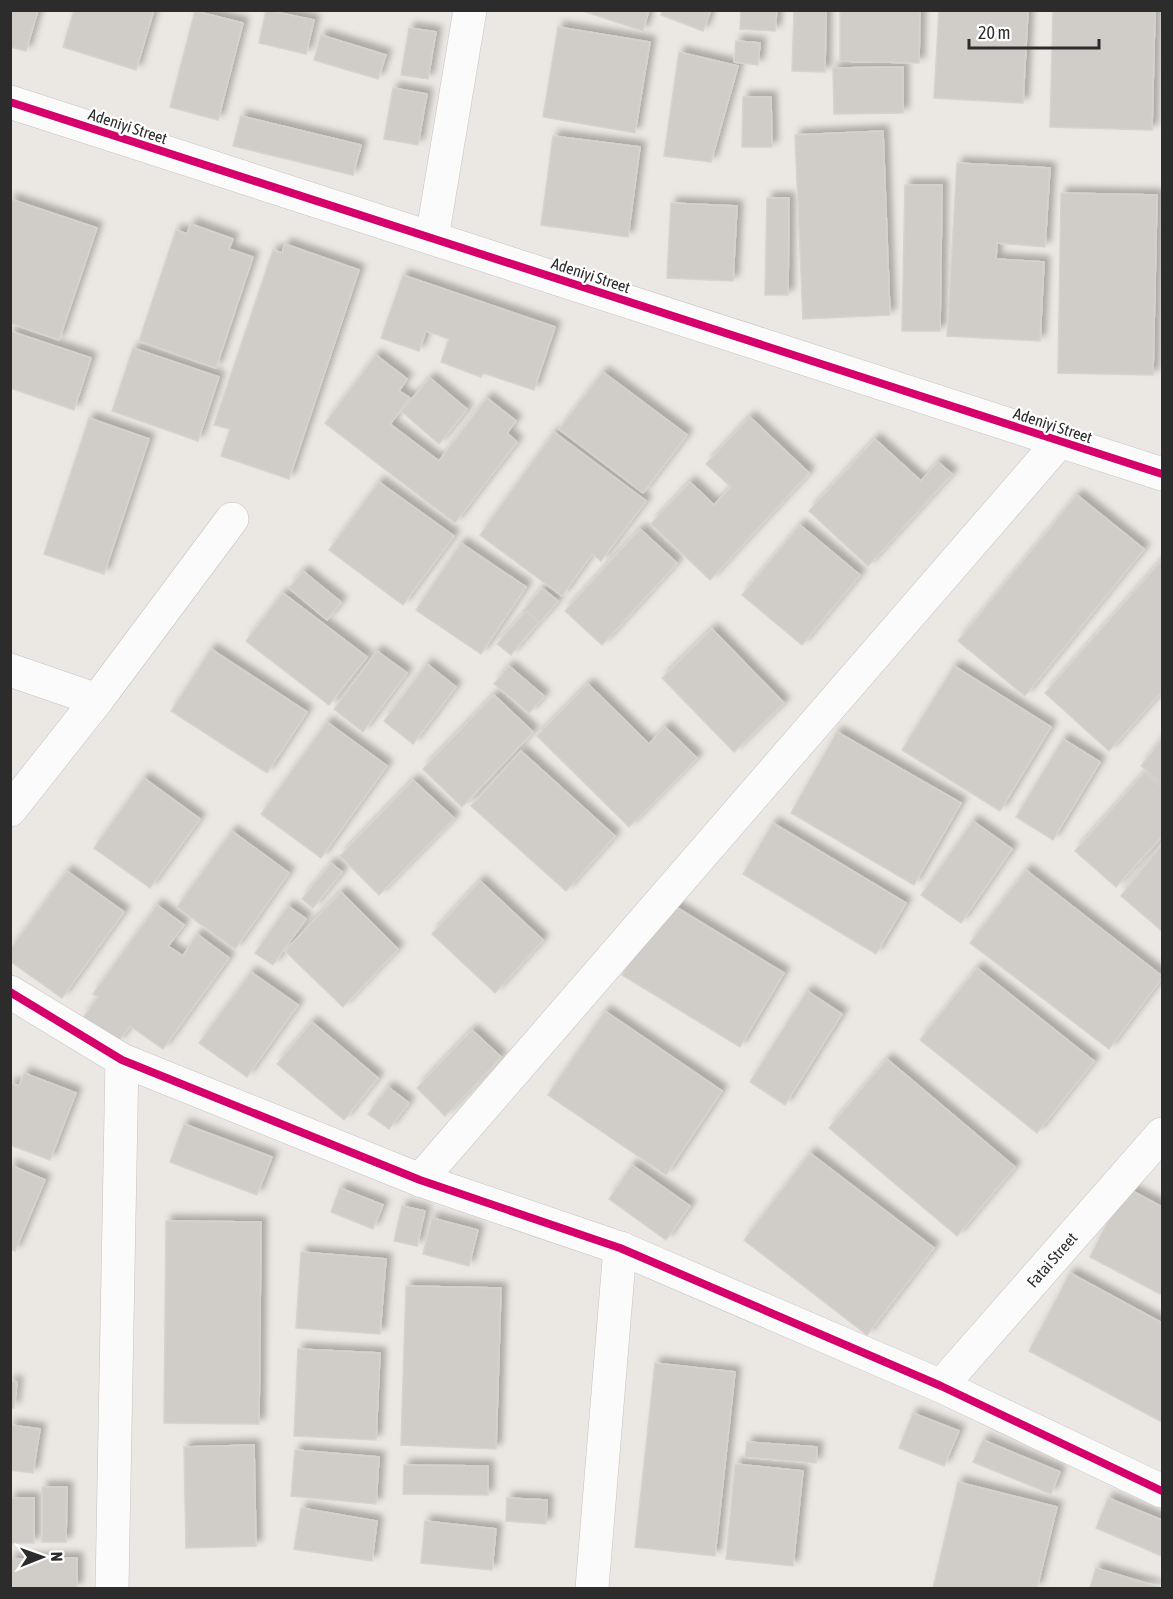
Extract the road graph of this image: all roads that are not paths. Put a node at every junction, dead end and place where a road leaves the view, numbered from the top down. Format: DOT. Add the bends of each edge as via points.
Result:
graph roads {
  1 [pos="470,10"];
  2 [pos="10,102"];
  3 [pos="432,238"];
  4 [pos="1059,442"];
  5 [pos="1162,474"];
  6 [pos="232,519"];
  7 [pos="10,670"];
  8 [pos="97,700"];
  9 [pos="10,810"];
  10 [pos="10,992"];
  11 [pos="122,1060"];
  12 [pos="1162,1134"];
  13 [pos="420,1180"];
  14 [pos="620,1248"];
  15 [pos="941,1386"];
  16 [pos="1162,1491"];
  17 [pos="112,1588"];
  18 [pos="592,1588"];
  1 -- 3 [label="street"];
  2 -- 3 [label="street, Adeniyi Street"];
  3 -- 4 [label="street, Adeniyi Street"];
  4 -- 5 [label="street, Adeniyi Street"];
  4 -- 13 [label="street"];
  6 -- 8 [label="street"];
  7 -- 8 [label="street"];
  8 -- 9 [label="street"];
  10 -- 11 [label="street"];
  11 -- 13 [label="street"];
  11 -- 17 [label="street"];
  12 -- 15 [label="street, Fatai Street"];
  13 -- 14 [label="street"];
  14 -- 15 [label="street"];
  14 -- 18 [label="street"];
  15 -- 16 [label="street"];
}
